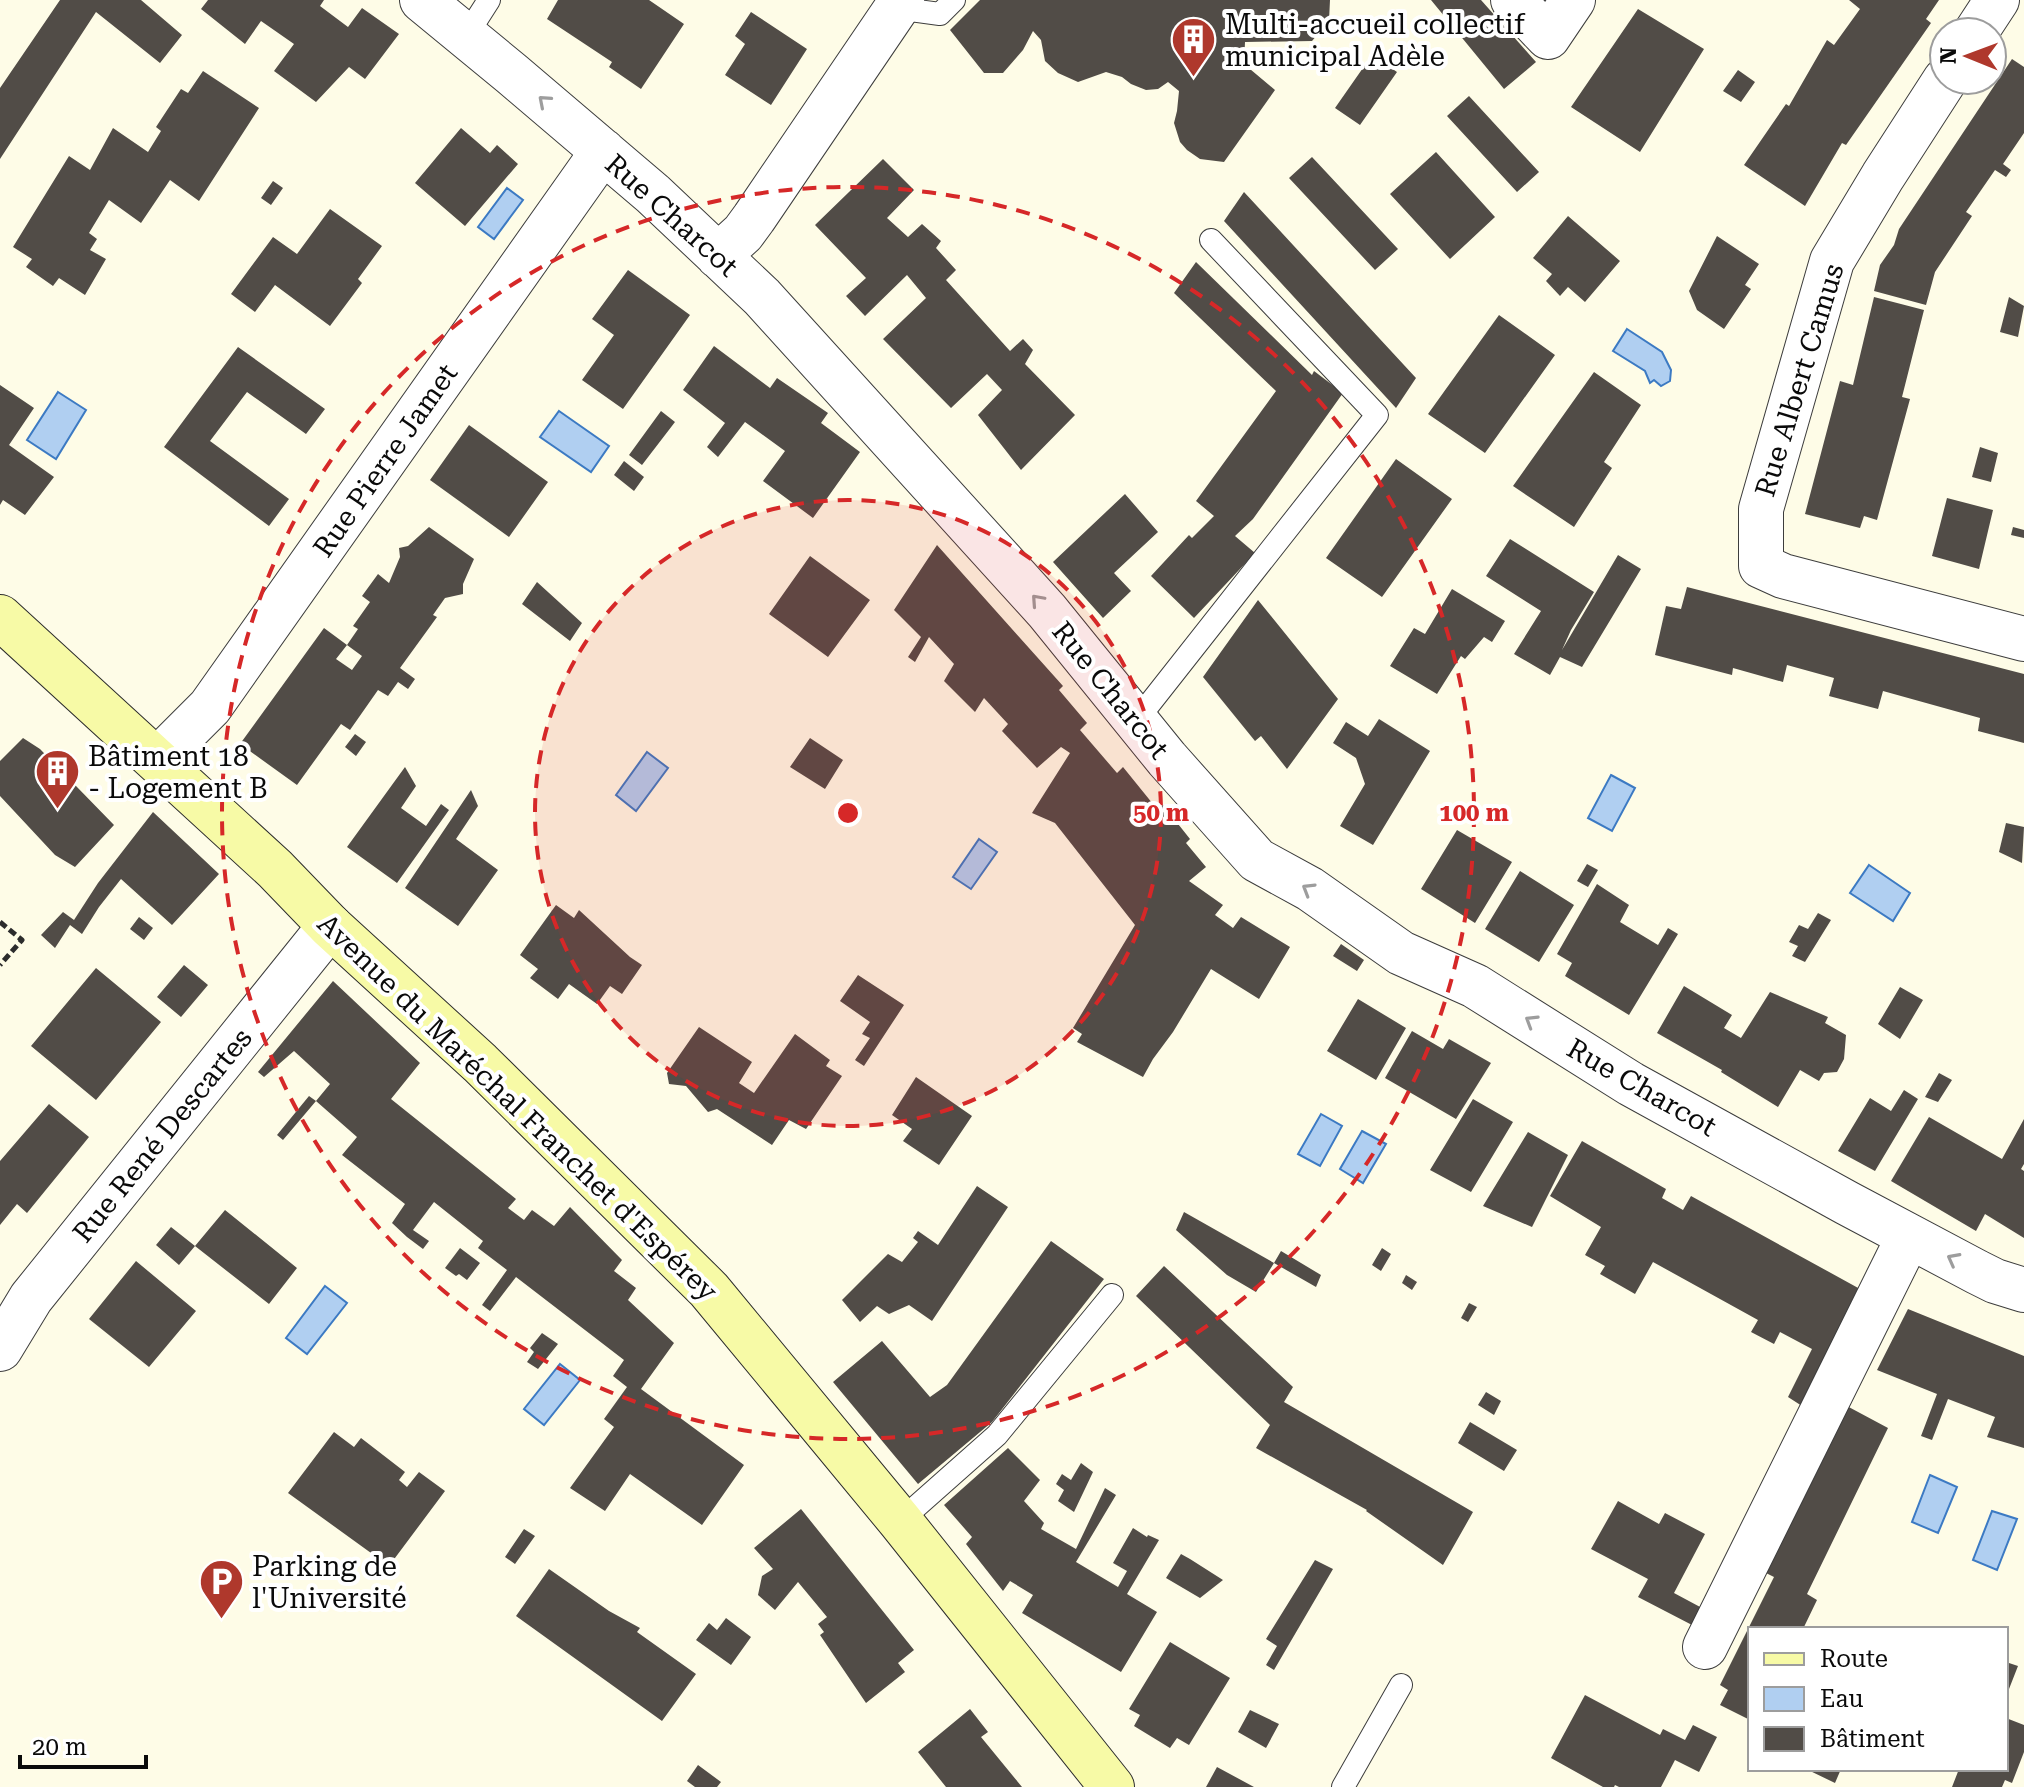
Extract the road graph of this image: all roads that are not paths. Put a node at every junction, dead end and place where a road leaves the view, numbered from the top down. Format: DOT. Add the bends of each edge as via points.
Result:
graph roads {
  1 [pos="422,0"];
  2 [pos="489,0"];
  3 [pos="954,0"];
  4 [pos="1513,0"];
  5 [pos="1573,0"];
  6 [pos="899,4"];
  7 [pos="466,36"];
  8 [pos="1935,96"];
  9 [pos="603,151"];
  10 [pos="1211,240"];
  11 [pos="718,256"];
  12 [pos="0,617"];
  13 [pos="2024,639"];
  14 [pos="1136,721"];
  15 [pos="161,762"];
  16 [pos="330,926"];
  17 [pos="1909,1236"];
  18 [pos="2024,1290"];
  19 [pos="1112,1295"];
  20 [pos="0,1349"];
  21 [pos="900,1521"];
  22 [pos="1705,1647"];
  23 [pos="1401,1685"];
  24 [pos="1112,1787"];
  25 [pos="1343,1787"];
  1 -- 7 [label="street, Rue Charcot"];
  2 -- 7 [label="lane"];
  3 -- 6 [label="lane" via="940,14"];
  4 -- 5 [label="street" via="1548,37"];
  6 -- 11 [label="street" via="754,218"];
  9 -- 7 [label="street, Rue Charcot, one-way"];
  8 -- 13 [label="street, Rue Albert Camus" via="1832,261 1761,509 1761,566"];
  9 -- 11 [label="street, Rue Charcot"];
  9 -- 15 [label="street, Rue Pierre Jamet" via="210,707"];
  10 -- 14 [label="lane" via="1377,415"];
  14 -- 11 [label="street, Rue Charcot, one-way" via="1037,599 762,297"];
  12 -- 15 [label="main road, Avenue du Maréchal Franchet d'Espérey"];
  17 -- 14 [label="street, Rue Charcot, one-way" via="1631,1084 1475,986 1401,953 1310,889 1257,860"];
  15 -- 16 [label="main road, Avenue du Maréchal Franchet d'Espérey"];
  16 -- 20 [label="street, Rue René Descartes" via="31,1298"];
  16 -- 21 [label="main road, Avenue du Maréchal Franchet d'Espérey" via="480,1063 709,1290"];
  18 -- 17 [label="street, Rue Charcot, one-way" via="1995,1281"];
  17 -- 22 [label="street"];
  19 -- 21 [label="lane" via="997,1435"];
  21 -- 24 [label="main road, Avenue du Maréchal Franchet d'Espérey"];
  23 -- 25 [label="lane"];
}
